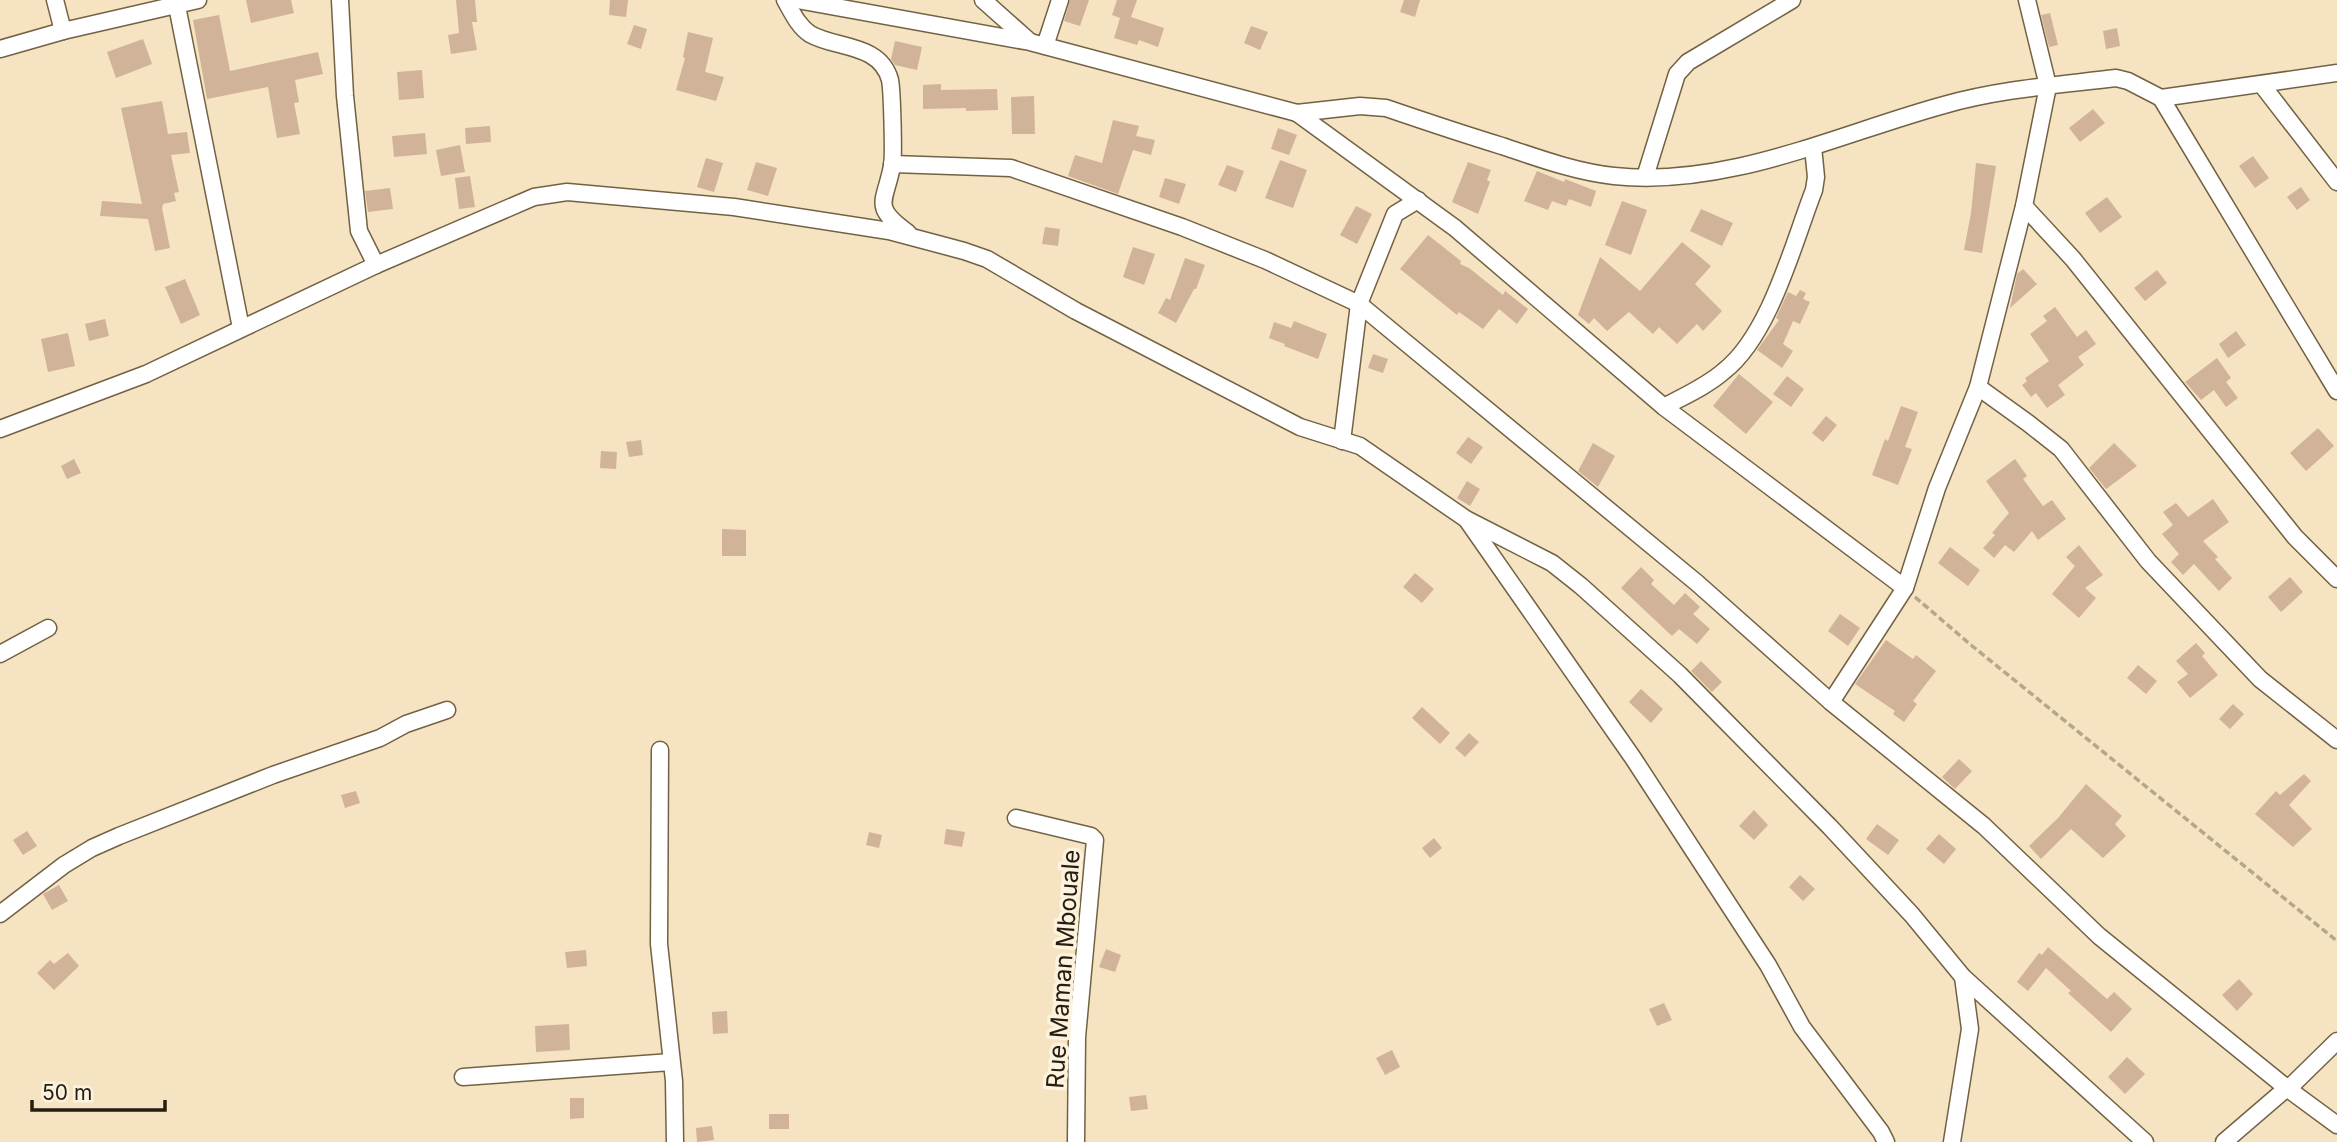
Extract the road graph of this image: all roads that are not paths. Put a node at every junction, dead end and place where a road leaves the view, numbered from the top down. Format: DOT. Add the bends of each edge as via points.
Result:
graph roads {
  1 [pos="55,0"];
  2 [pos="198,0"];
  3 [pos="340,0"];
  4 [pos="785,0"];
  5 [pos="797,0"];
  6 [pos="984,0"];
  7 [pos="1060,0"];
  8 [pos="1792,0"];
  9 [pos="2027,0"];
  10 [pos="177,6"];
  11 [pos="63,31"];
  12 [pos="1038,44"];
  13 [pos="0,49"];
  14 [pos="2337,73"];
  15 [pos="2262,85"];
  16 [pos="2048,86"];
  17 [pos="2161,98"];
  18 [pos="1297,113"];
  19 [pos="1813,147"];
  20 [pos="892,164"];
  21 [pos="1645,177"];
  22 [pos="2337,182"];
  23 [pos="1418,200"];
  24 [pos="2024,206"];
  25 [pos="913,237"];
  26 [pos="376,265"];
  27 [pos="1359,304"];
  28 [pos="241,328"];
  29 [pos="1978,387"];
  30 [pos="2337,391"];
  31 [pos="1664,407"];
  32 [pos="0,429"];
  33 [pos="1342,440"];
  34 [pos="1466,519"];
  35 [pos="2337,579"];
  36 [pos="1905,588"];
  37 [pos="48,628"];
  38 [pos="0,654"];
  39 [pos="1831,702"];
  40 [pos="447,710"];
  41 [pos="2337,740"];
  42 [pos="660,750"];
  43 [pos="1016,818"];
  44 [pos="0,914"];
  45 [pos="1963,977"];
  46 [pos="2337,1041"];
  47 [pos="671,1062"];
  48 [pos="463,1077"];
  49 [pos="2288,1088"];
  50 [pos="2337,1125"];
  51 [pos="675,1142"];
  52 [pos="1076,1142"];
  53 [pos="1886,1142"];
  54 [pos="1952,1142"];
  55 [pos="2144,1142"];
  56 [pos="2224,1142"];
  1 -- 11 [label="street"];
  2 -- 10 [label="street"];
  3 -- 26 [label="street" via="359,231"];
  4 -- 20 [label="street" via="798,24 811,34 868,53 882,66 890,80"];
  5 -- 12 [label="street"];
  6 -- 12 [label="street"];
  7 -- 12 [label="street"];
  8 -- 21 [label="street" via="1688,62 1677,75"];
  9 -- 16 [label="street"];
  10 -- 11 [label="street"];
  10 -- 28 [label="street"];
  11 -- 13 [label="street"];
  12 -- 18 [label="street"];
  14 -- 15 [label="street"];
  15 -- 17 [label="street"];
  15 -- 22 [label="street"];
  16 -- 17 [label="street" via="2116,78"];
  16 -- 19 [label="street" via="1950,103"];
  16 -- 24 [label="street"];
  17 -- 30 [label="street"];
  18 -- 21 [label="street" via="1386,108 1567,166"];
  18 -- 23 [label="street"];
  19 -- 21 [label="street" via="1699,174"];
  19 -- 31 [label="street" via="1814,190 1756,336 1723,373"];
  20 -- 25 [label="street" via="882,199 888,219"];
  20 -- 27 [label="street" via="1011,168 1265,260"];
  23 -- 27 [label="street" via="1395,214"];
  23 -- 31 [label="street"];
  24 -- 29 [label="street"];
  24 -- 35 [label="street" via="2073,259 2295,537"];
  25 -- 26 [label="street" via="734,207 567,192 534,197"];
  25 -- 33 [label="street" via="986,259 1289,421"];
  26 -- 28 [label="street"];
  27 -- 33 [label="street"];
  27 -- 39 [label="street" via="1697,583"];
  28 -- 32 [label="street" via="146,374"];
  29 -- 36 [label="street" via="1937,488"];
  29 -- 41 [label="street" via="2061,449 2148,561 2260,679"];
  31 -- 36 [label="street"];
  33 -- 34 [label="street" via="1360,446"];
  34 -- 45 [label="street" via="1552,563 1680,675 1830,827"];
  34 -- 53 [label="street" via="1660,799 1768,965 1802,1027"];
  36 -- 39 [label="street"];
  37 -- 38 [label="street"];
  39 -- 49 [label="street" via="1984,826 2099,936"];
  40 -- 44 [label="street" via="92,848"];
  42 -- 47 [label="street" via="659,944"];
  43 -- 52 [label="street, Rue Maman Mbouale" via="1095,840 1077,1037"];
  45 -- 54 [label="street" via="1970,1029"];
  45 -- 55 [label="street"];
  46 -- 49 [label="street"];
  47 -- 48 [label="street"];
  47 -- 51 [label="street"];
  49 -- 50 [label="street"];
  49 -- 56 [label="street"];
}
